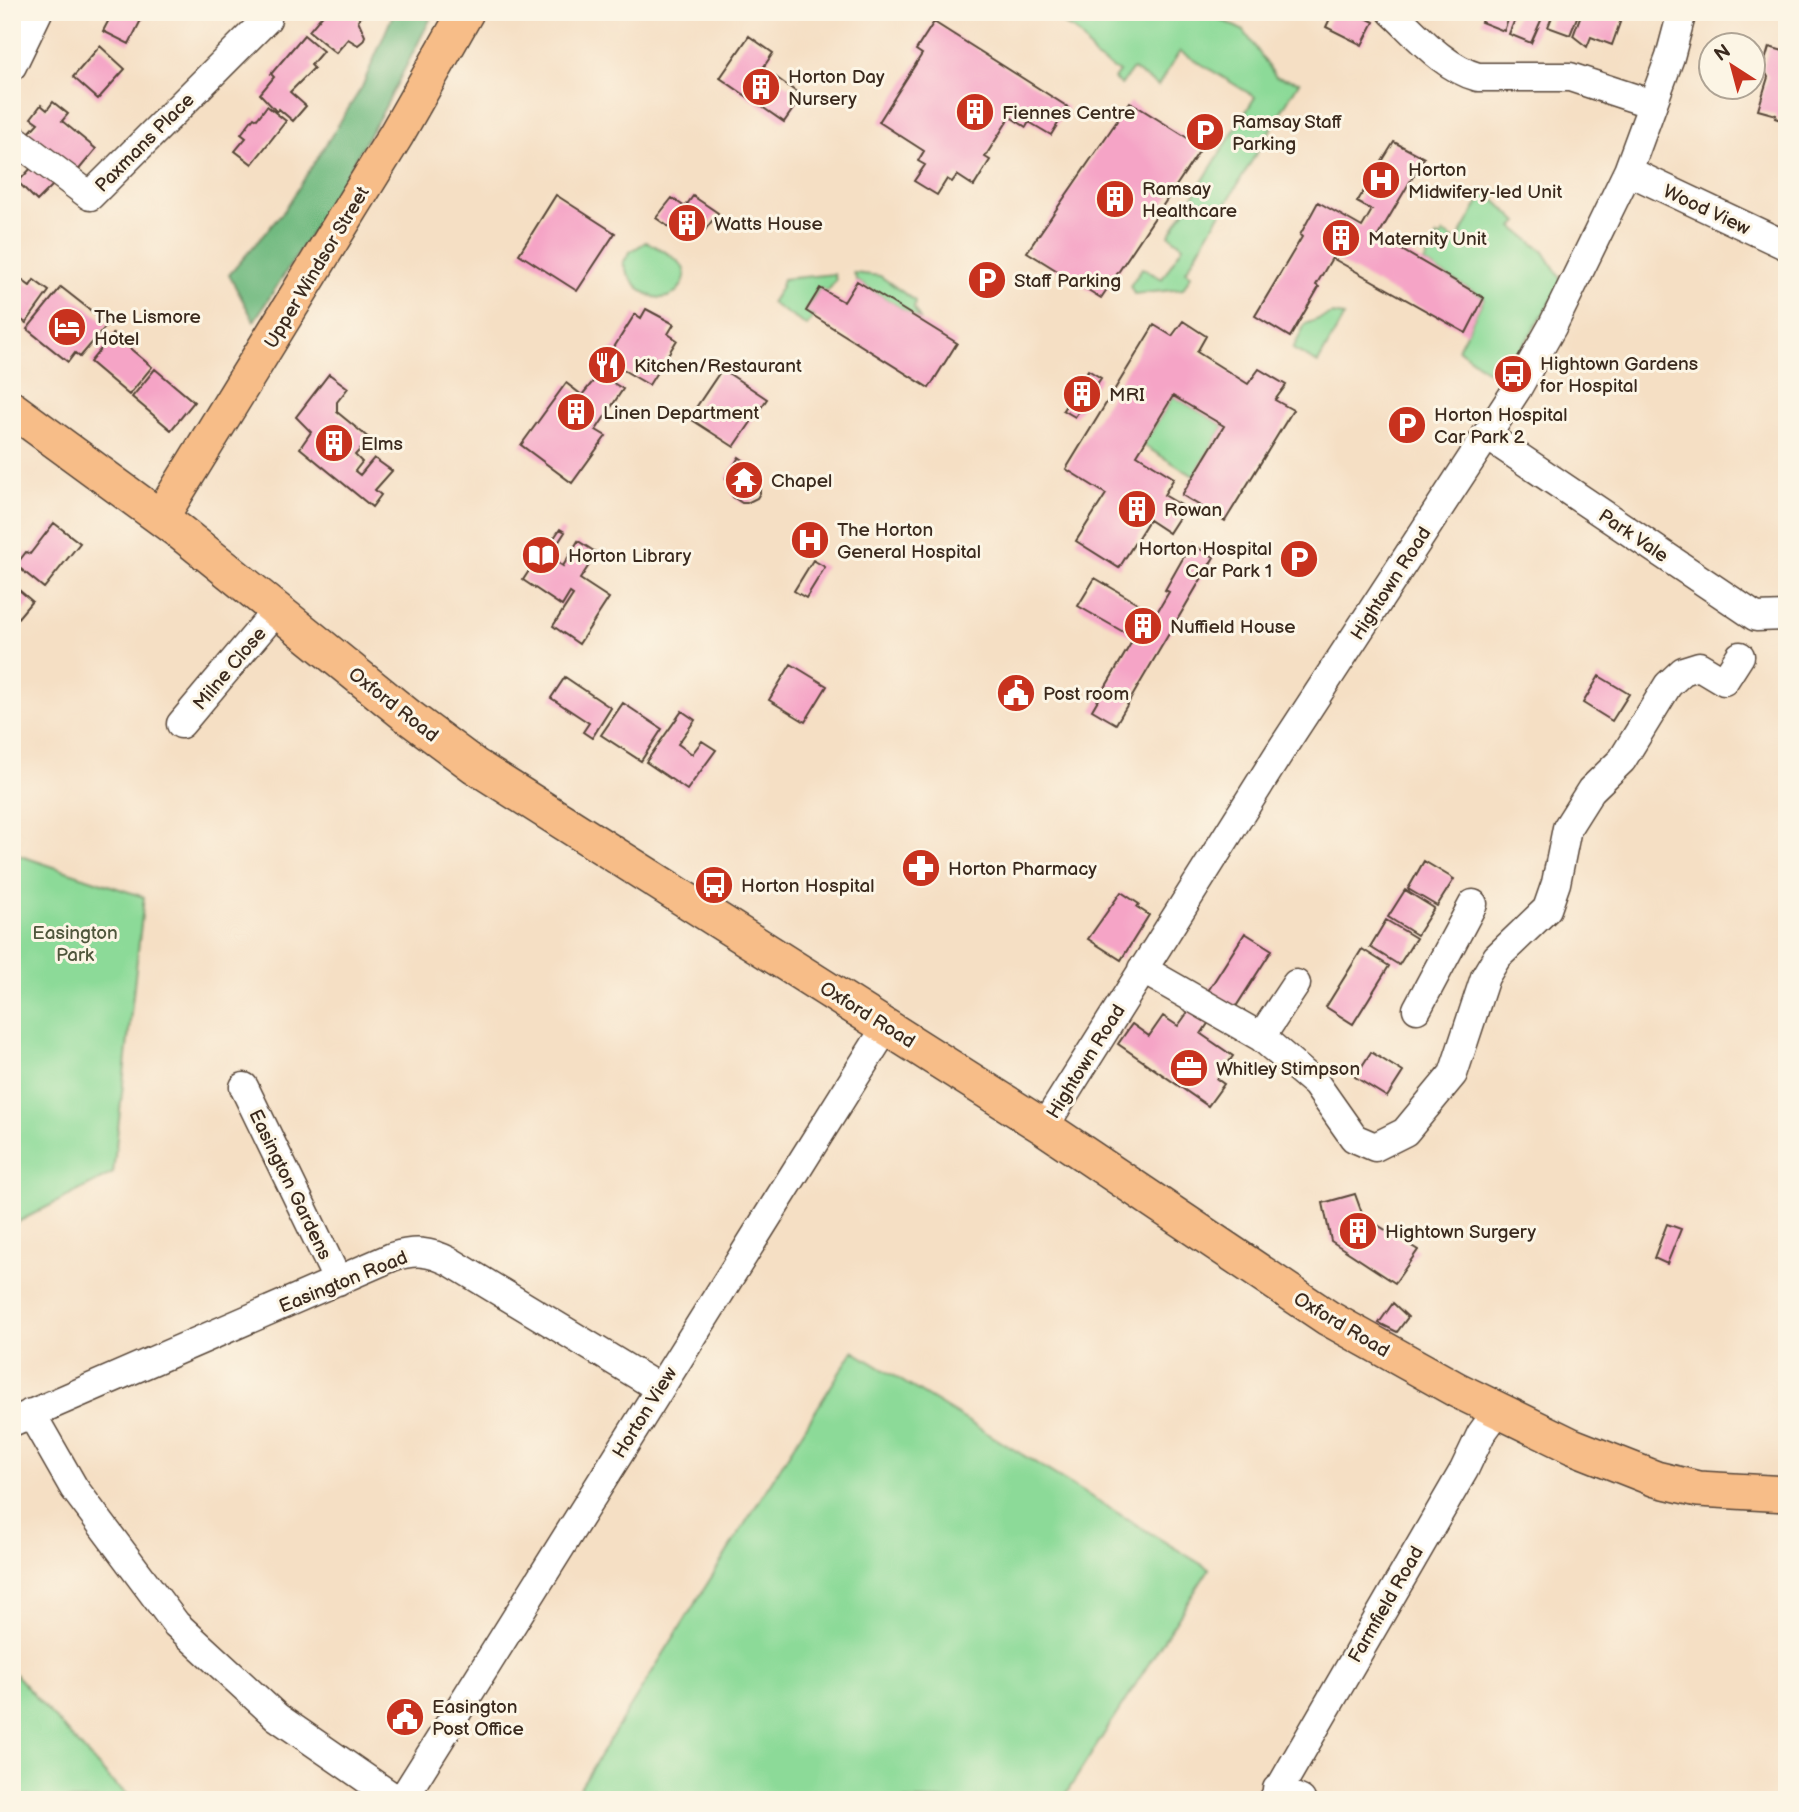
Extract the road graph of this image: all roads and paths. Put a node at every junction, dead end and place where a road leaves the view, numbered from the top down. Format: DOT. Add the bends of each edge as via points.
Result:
graph roads {
  1 [pos="38,12"];
  2 [pos="466,12"];
  3 [pos="1392,12"];
  4 [pos="1682,12"];
  5 [pos="267,19"];
  6 [pos="12,66"];
  7 [pos="1652,104"];
  8 [pos="12,137"];
  9 [pos="1628,171"];
  10 [pos="1787,246"];
  11 [pos="12,409"];
  12 [pos="1486,435"];
  13 [pos="161,517"];
  14 [pos="276,611"];
  15 [pos="1787,616"];
  16 [pos="1740,656"];
  17 [pos="181,724"];
  18 [pos="1473,904"];
  19 [pos="1445,955"];
  20 [pos="1142,969"];
  21 [pos="1485,977"];
  22 [pos="1296,984"];
  23 [pos="1417,1009"];
  24 [pos="887,1026"];
  25 [pos="1261,1037"];
  26 [pos="243,1087"];
  27 [pos="1044,1127"];
  28 [pos="338,1281"];
  29 [pos="659,1388"];
  30 [pos="1499,1409"];
  31 [pos="22,1418"];
  32 [pos="1787,1494"];
  33 [pos="1284,1796"];
  34 [pos="399,1800"];
  1 -- 6 [label="street"];
  2 -- 13 [label="main road, Upper Windsor Street" via="382,159"];
  3 -- 7 [label="street" via="1465,74 1570,77"];
  4 -- 7 [label="street, Hightown Road"];
  5 -- 8 [label="street, Paxmans Place" via="90,196"];
  7 -- 9 [label="street, Hightown Road"];
  9 -- 10 [label="street, Wood View"];
  9 -- 12 [label="street, Hightown Road" via="1552,327"];
  11 -- 13 [label="main road, Oxford Road"];
  12 -- 15 [label="street, Park Vale" via="1756,617"];
  12 -- 20 [label="street, Hightown Road"];
  13 -- 14 [label="main road, Oxford Road"];
  14 -- 17 [label="street, Milne Close"];
  14 -- 24 [label="main road, Oxford Road" via="475,766"];
  16 -- 21 [label="street" via="1724,681 1699,666 1683,671 1668,685 1622,760 1591,790 1567,828 1548,909 1497,957"];
  18 -- 19 [label="street"];
  19 -- 21 [label="street"];
  19 -- 23 [label="street"];
  20 -- 25 [label="street"];
  20 -- 27 [label="street, Hightown Road"];
  21 -- 25 [label="street" via="1452,1074 1405,1132 1375,1147 1354,1138 1316,1084"];
  22 -- 25 [label="street"];
  24 -- 27 [label="main road, Oxford Road"];
  24 -- 29 [label="street, Horton View"];
  26 -- 28 [label="street, Easington Gardens"];
  27 -- 30 [label="main road, Oxford Road" via="1328,1318"];
  28 -- 29 [label="street, Easington Road" via="411,1252 435,1254"];
  28 -- 31 [label="street, Easington Road"];
  29 -- 34 [label="street, Horton View"];
  30 -- 32 [label="main road, Oxford Road" via="1572,1446 1656,1479 1698,1489"];
  30 -- 33 [label="street, Farmfield Road" via="1481,1434"];
  31 -- 34 [label="street" via="176,1624 277,1717"];
}
